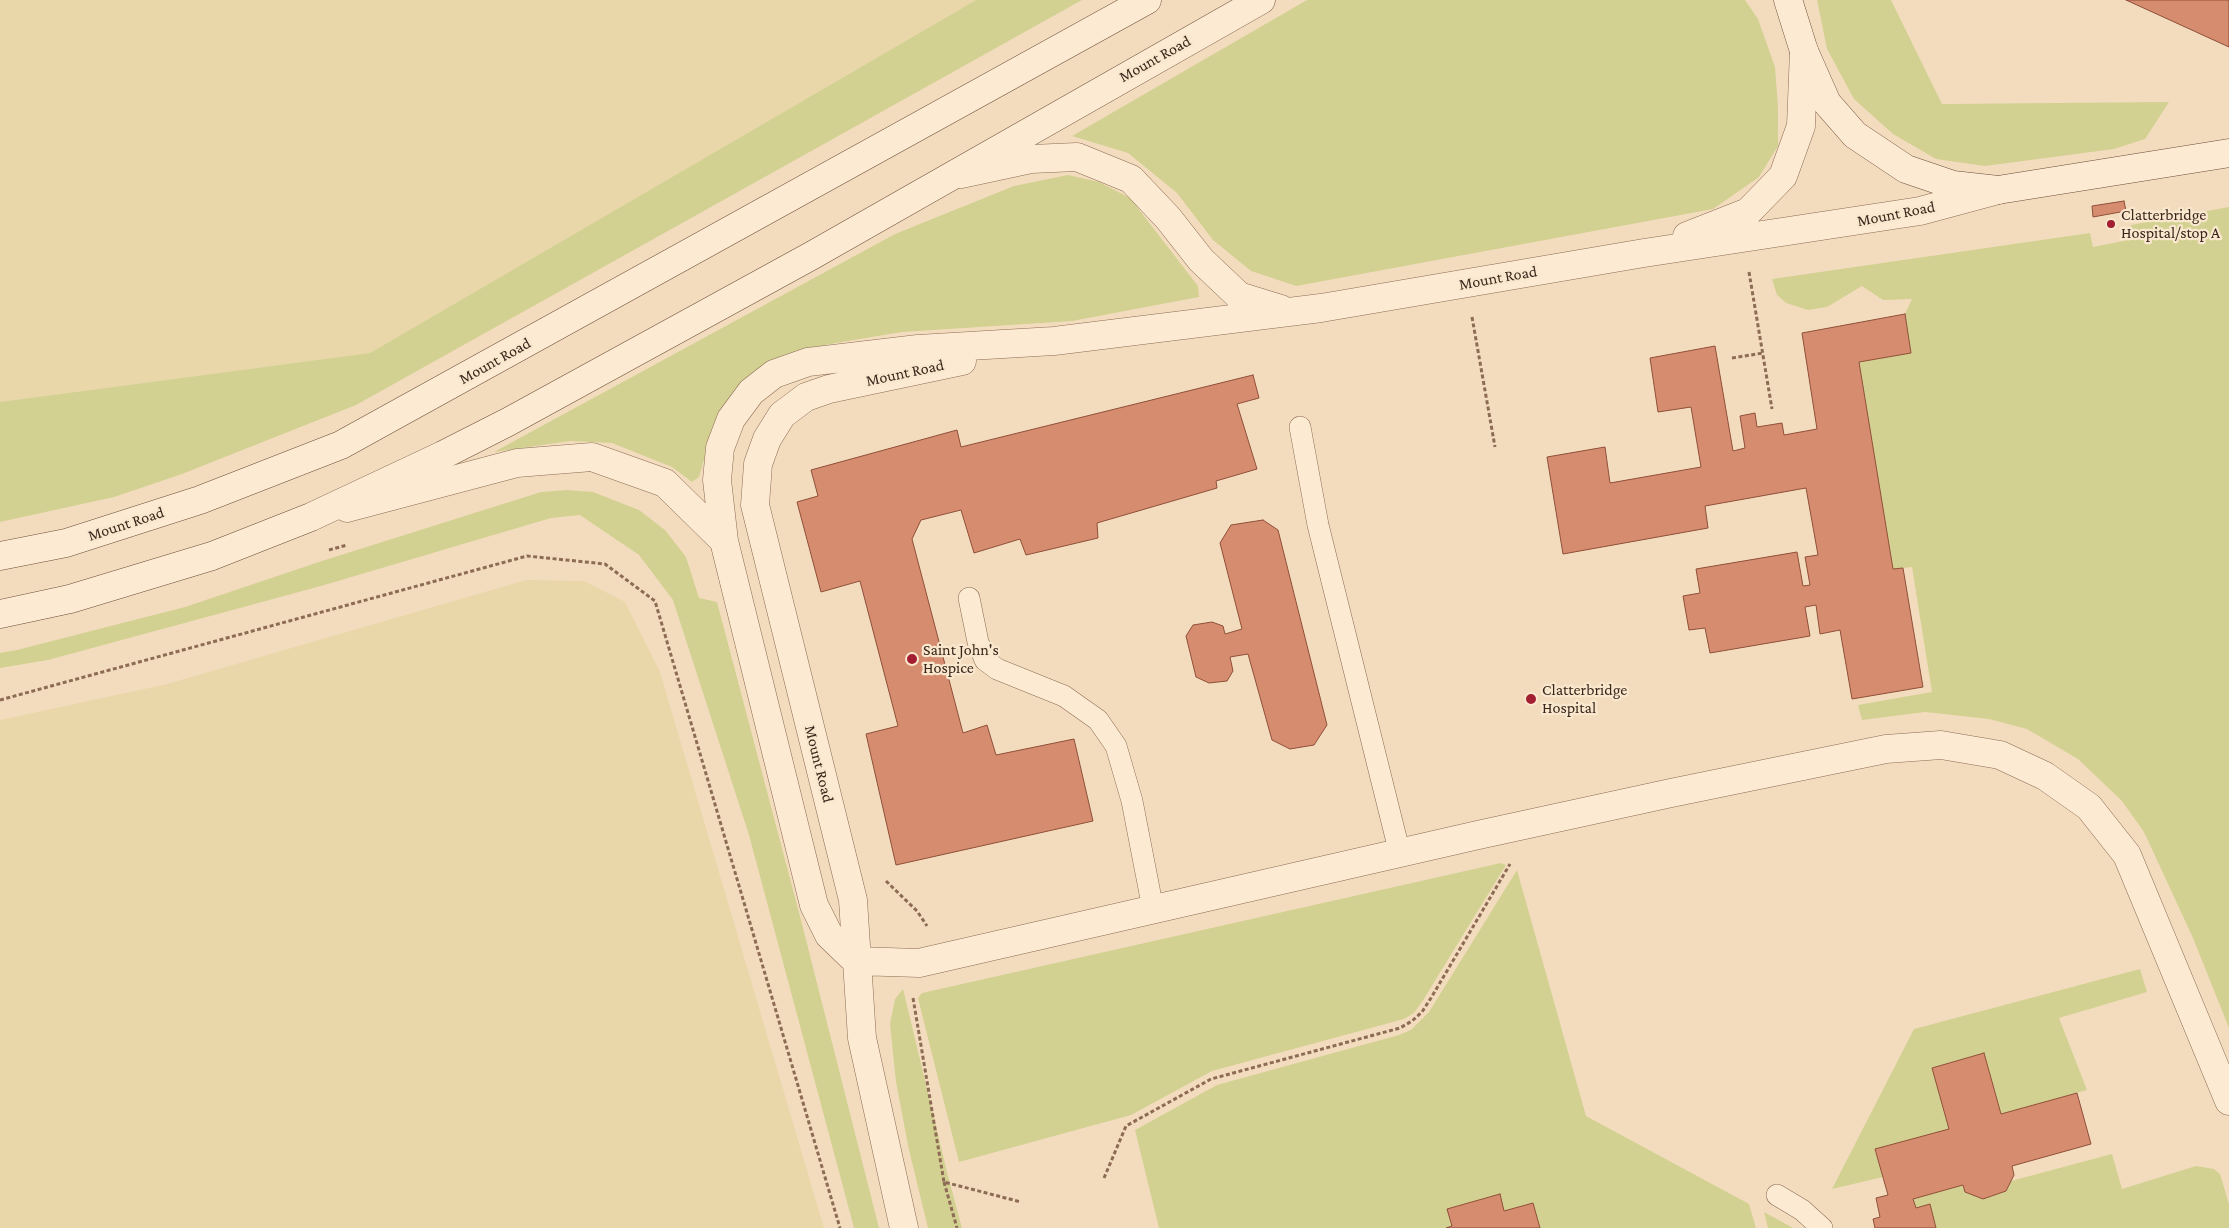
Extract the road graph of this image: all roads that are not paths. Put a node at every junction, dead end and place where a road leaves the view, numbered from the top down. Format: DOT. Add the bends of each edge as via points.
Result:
graph roads {
  1 [pos="1147,0"];
  2 [pos="1261,0"];
  3 [pos="1788,0"];
  4 [pos="1804,51"];
  5 [pos="2229,153"];
  6 [pos="950,176"];
  7 [pos="1998,190"];
  8 [pos="1644,253"];
  9 [pos="1292,312"];
  10 [pos="1054,341"];
  11 [pos="1300,427"];
  12 [pos="311,517"];
  13 [pos="724,541"];
  14 [pos="0,556"];
  15 [pos="968,598"];
  16 [pos="0,614"];
  17 [pos="1400,854"];
  18 [pos="1153,909"];
  19 [pos="856,961"];
  20 [pos="2229,1101"];
  21 [pos="1778,1195"];
  22 [pos="904,1228"];
  23 [pos="1822,1228"];
  1 -- 14 [label="street, Mount Road" via="341,446 200,500 66,543"];
  2 -- 6 [label="street, Mount Road"];
  3 -- 4 [label="street"];
  4 -- 7 [label="street" via="1826,103 1855,135 1906,169 1953,185"];
  4 -- 8 [label="street, Mount Road" via="1801,126 1783,176 1748,212"];
  5 -- 7 [label="street"];
  6 -- 9 [label="street" via="1032,159 1077,157 1131,179 1201,260 1239,296"];
  6 -- 12 [label="street, Mount Road" via="508,422"];
  7 -- 8 [label="street, Mount Road" via="1920,211"];
  8 -- 9 [label="street, Mount Road"];
  9 -- 10 [label="street, Mount Road"];
  10 -- 13 [label="street, Mount Road" via="918,350 808,362 774,374 751,392 731,419 720,448 717,480"];
  10 -- 19 [label="street, Mount Road" via="829,389 806,397 782,415 767,439 758,464 755,505 853,900"];
  11 -- 17 [label="lane" via="1318,525"];
  12 -- 13 [label="street, Mount Road" via="517,462 592,457 665,483"];
  12 -- 16 [label="street, Mount Road" via="212,556 70,598"];
  13 -- 19 [label="street, Mount Road" via="814,904 829,935"];
  15 -- 18 [label="lane" via="985,660 996,669 1064,696 1098,720 1116,746 1132,801"];
  17 -- 18 [label="street"];
  17 -- 20 [label="street" via="1886,749 1941,745 2000,755 2045,776 2089,807 2128,855"];
  18 -- 19 [label="street" via="919,963"];
  19 -- 22 [label="street" via="862,1038"];
  21 -- 23 [label="lane"];
}
